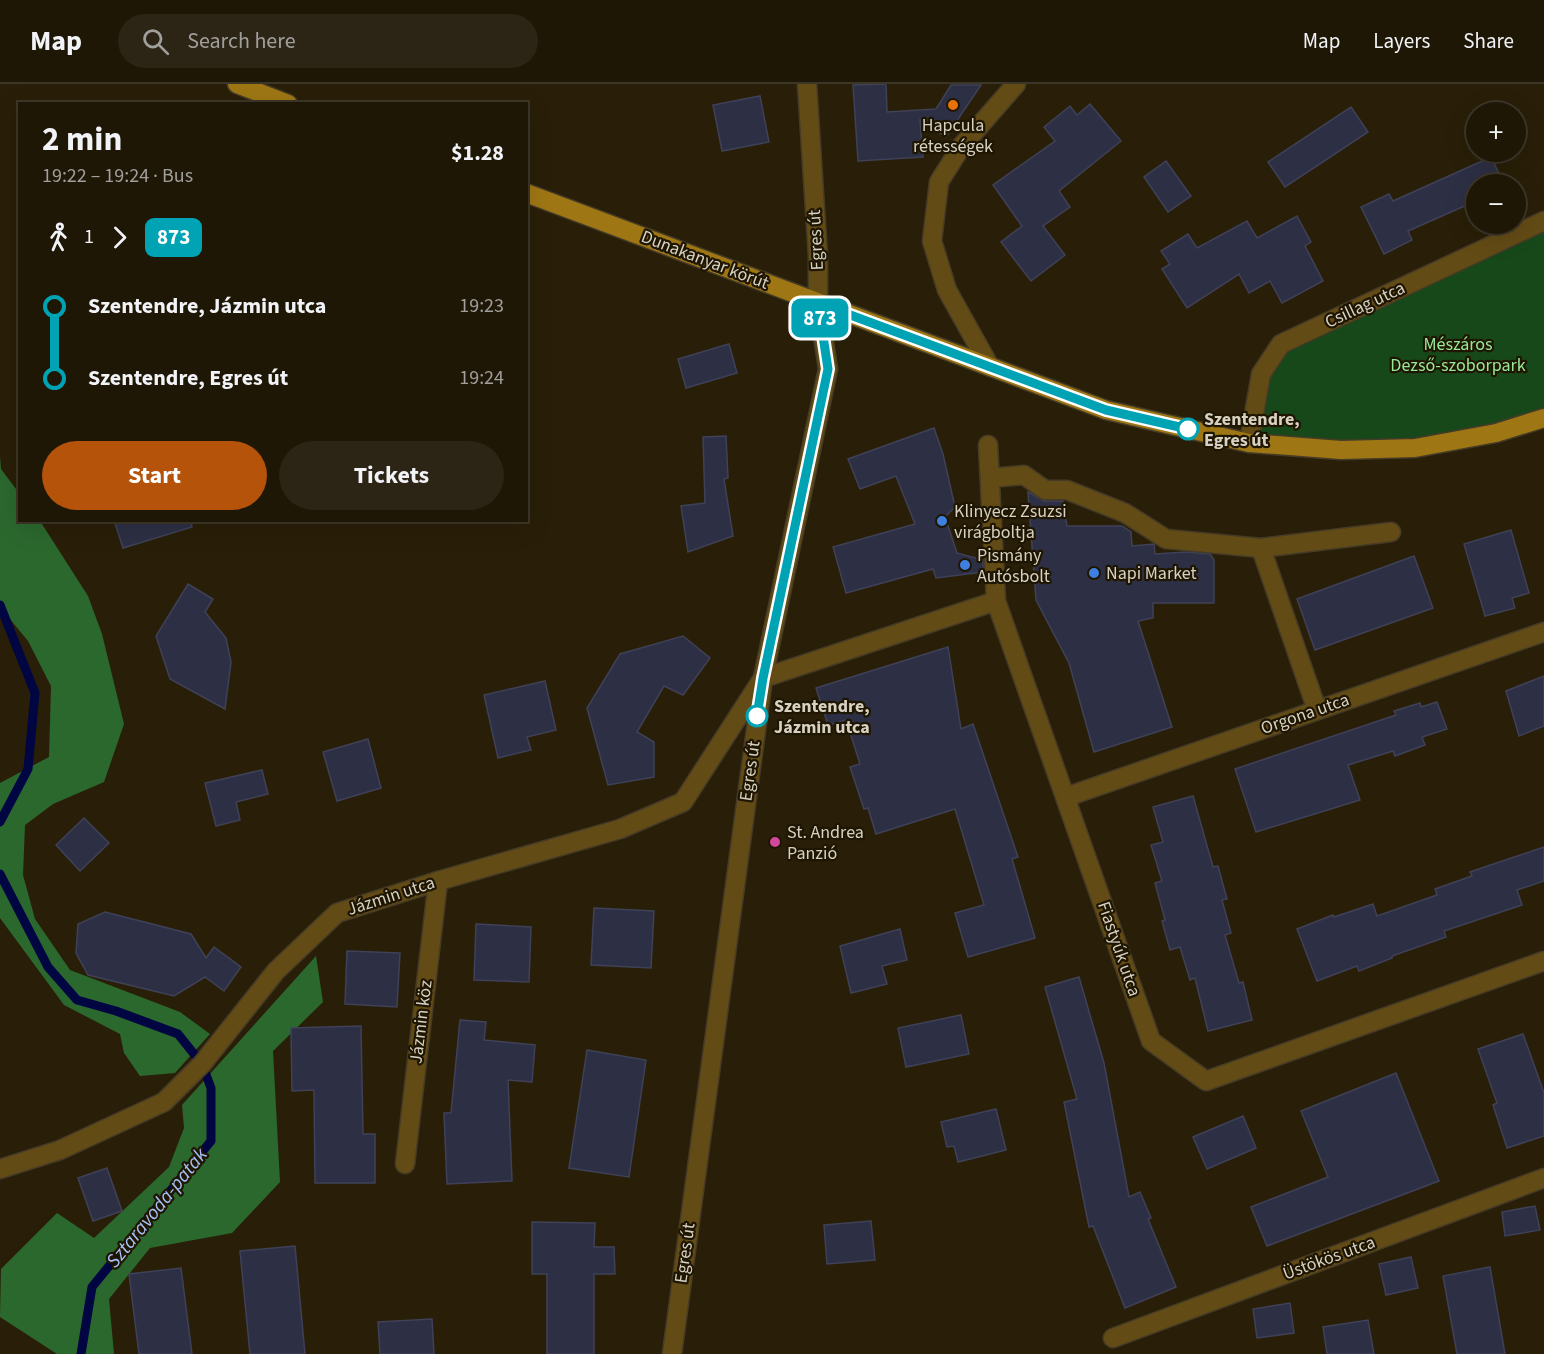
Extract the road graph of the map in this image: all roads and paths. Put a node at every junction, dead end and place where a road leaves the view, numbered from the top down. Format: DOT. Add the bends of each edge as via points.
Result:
graph roads {
  1 [pos="237,84"];
  2 [pos="807,84"];
  3 [pos="1016,84"];
  4 [pos="283,102"];
  5 [pos="528,194"];
  6 [pos="1544,221"];
  7 [pos="818,303"];
  8 [pos="990,368"];
  9 [pos="1544,418"];
  10 [pos="1249,443"];
  11 [pos="988,445"];
  12 [pos="990,478"];
  13 [pos="1390,532"];
  14 [pos="1261,548"];
  15 [pos="996,601"];
  16 [pos="1544,632"];
  17 [pos="763,678"];
  18 [pos="1317,710"];
  19 [pos="1066,797"];
  20 [pos="438,881"];
  21 [pos="1544,961"];
  22 [pos="405,1164"];
  23 [pos="0,1169"];
  24 [pos="1544,1178"];
  25 [pos="1113,1338"];
  26 [pos="672,1354"];
  1 -- 4 [label="main road"];
  2 -- 7 [label="street, Egres út"];
  3 -- 8 [label="street" via="961,147 939,182 932,241 946,290"];
  5 -- 7 [label="main road, Dunakanyar körút"];
  6 -- 10 [label="street, Csillag utca" via="1281,344 1262,374"];
  7 -- 8 [label="main road, Dunakanyar körút"];
  7 -- 17 [label="street, Egres út" via="828,369"];
  8 -- 10 [label="main road, Dunakanyar körút" via="1106,410"];
  9 -- 10 [label="main road, Dunakanyar körút" via="1496,433 1415,448 1341,450"];
  11 -- 12 [label="street, Fiastyúk utca"];
  12 -- 14 [label="street" via="1024,475 1045,490 1067,490 1125,513 1166,539"];
  12 -- 15 [label="street, Fiastyúk utca"];
  13 -- 14 [label="street"];
  14 -- 18 [label="street"];
  15 -- 17 [label="street"];
  15 -- 19 [label="street, Fiastyúk utca"];
  16 -- 18 [label="street, Orgona utca"];
  17 -- 20 [label="street, Jázmin utca" via="683,802 620,829"];
  17 -- 26 [label="street, Egres út"];
  18 -- 19 [label="street, Orgona utca"];
  19 -- 21 [label="street, Fiastyúk utca" via="1151,1041 1206,1081"];
  20 -- 22 [label="street, Jázmin köz"];
  20 -- 23 [label="street, Jázmin utca" via="337,913 276,971 202,1064 164,1102 60,1150"];
  24 -- 25 [label="street, Üstökös utca"];
}
